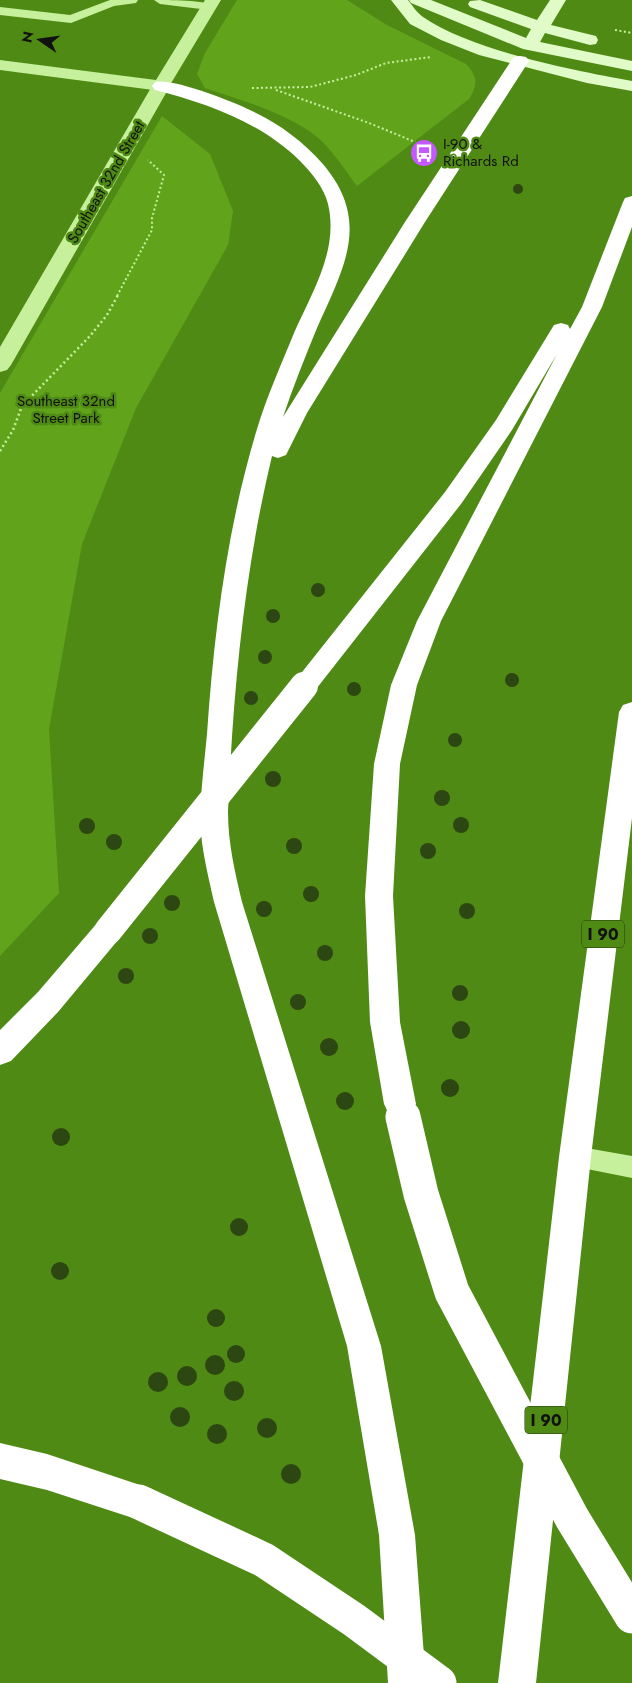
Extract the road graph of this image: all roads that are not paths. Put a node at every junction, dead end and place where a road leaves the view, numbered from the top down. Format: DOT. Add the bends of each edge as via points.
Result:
graph roads {
  1 [pos="132,0"];
  2 [pos="160,0"];
  3 [pos="399,0"];
  4 [pos="418,0"];
  5 [pos="468,0"];
  6 [pos="558,0"];
  7 [pos="211,3"];
  8 [pos="0,11"];
  9 [pos="540,27"];
  10 [pos="608,44"];
  11 [pos="525,53"];
  12 [pos="0,65"];
  13 [pos="632,66"];
  14 [pos="162,86"];
  15 [pos="632,86"];
  16 [pos="632,202"];
  17 [pos="622,233"];
  18 [pos="0,365"];
  19 [pos="246,527"];
  20 [pos="632,712"];
  21 [pos="0,1051"];
  22 [pos="575,1157"];
  23 [pos="632,1167"];
  24 [pos="0,1462"];
  25 [pos="632,1616"];
  26 [pos="407,1683"];
  27 [pos="439,1683"];
  28 [pos="517,1683"];
  1 -- 8 [label="lane" via="112,3 71,19"];
  2 -- 7 [label="lane"];
  3 -- 11 [label="main road" via="416,20 447,36 485,51"];
  4 -- 11 [label="main road"];
  5 -- 9 [label="main road"];
  6 -- 9 [label="main road"];
  7 -- 14 [label="street, Southeast 32nd Street"];
  9 -- 10 [label="main road"];
  9 -- 11 [label="main road"];
  11 -- 13 [label="main road"];
  11 -- 15 [label="main road"];
  11 -- 19 [label="highway" via="296,414 272,460"];
  12 -- 14 [label="street"];
  14 -- 18 [label="street, Southeast 32nd Street"];
  14 -- 19 [label="highway" via="243,112 272,127 322,174 338,203 341,231 330,279 306,330 265,439"];
  16 -- 17 [label="highway"];
  17 -- 21 [label="highway, bridge" via="575,304 513,411 453,498 108,931 48,1002"];
  17 -- 25 [label="highway, bridge" via="592,307 429,621 404,686 387,764 379,896 385,1022 400,1104 421,1194 452,1292 572,1518"];
  19 -- 26 [label="highway" via="233,592 222,691 215,832 228,902 364,1346 398,1535"];
  20 -- 22 [label="highway, I 90"];
  22 -- 23 [label="lane"];
  22 -- 28 [label="highway, I 90"];
  24 -- 27 [label="highway, bridge" via="47,1472 139,1502 264,1560 354,1620"];
}
